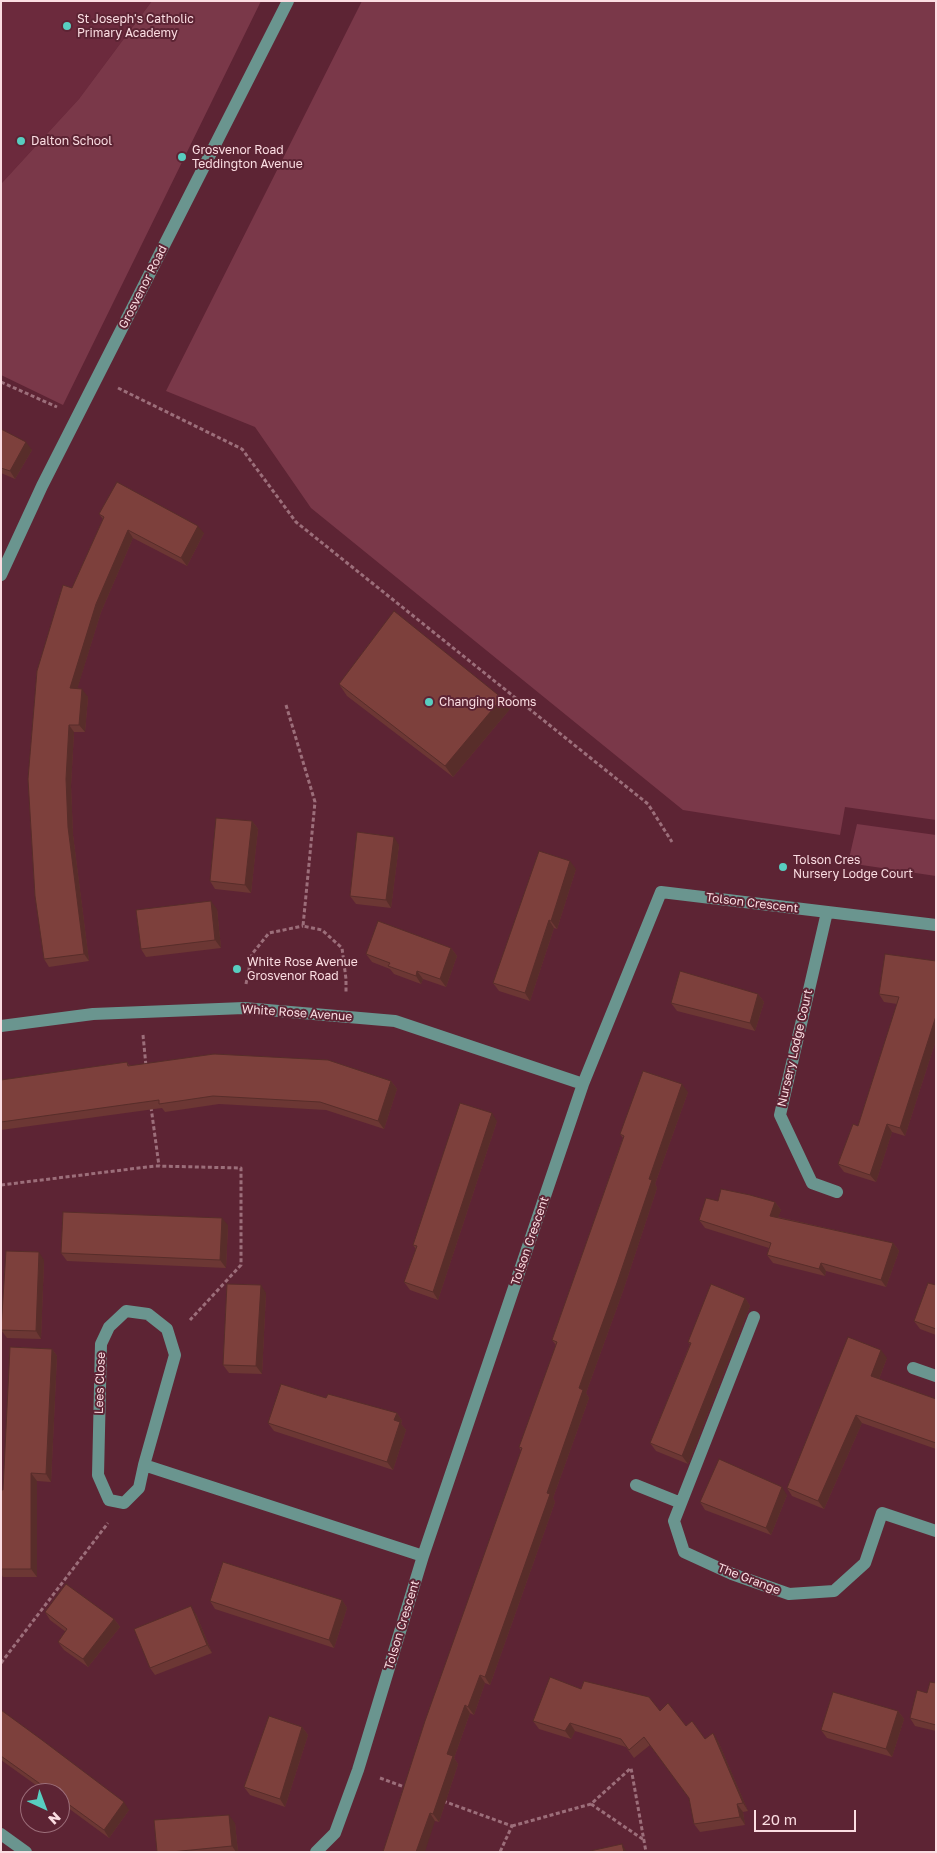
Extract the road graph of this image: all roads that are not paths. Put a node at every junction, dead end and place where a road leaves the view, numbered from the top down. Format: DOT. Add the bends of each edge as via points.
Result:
graph roads {
  1 [pos="288,1"];
  2 [pos="1,575"];
  3 [pos="827,912"];
  4 [pos="936,925"];
  5 [pos="1,1026"];
  6 [pos="583,1084"];
  7 [pos="837,1192"];
  8 [pos="754,1317"];
  9 [pos="913,1368"];
  10 [pos="936,1376"];
  11 [pos="144,1465"];
  12 [pos="636,1485"];
  13 [pos="681,1503"];
  14 [pos="936,1531"];
  15 [pos="423,1556"];
  16 [pos="1,1834"];
  17 [pos="26,1852"];
  18 [pos="316,1852"];
  1 -- 2 [label="street, Grosvenor Road"];
  3 -- 4 [label="street, Tolson Crescent"];
  3 -- 6 [label="street, Tolson Crescent" via="661,892"];
  3 -- 7 [label="street, Nursery Lodge Court" via="780,1115 812,1184"];
  5 -- 6 [label="street, White Rose Avenue" via="93,1014 247,1009 395,1021"];
  6 -- 15 [label="street, Tolson Crescent"];
  8 -- 13 [label="street, The Grange"];
  9 -- 10 [label="street"];
  11 -- 11 [label="street, Lees Close" via="175,1355 167,1329 148,1314 126,1311 109,1327 101,1344 98,1475 109,1500 124,1503 139,1488"];
  11 -- 15 [label="street"];
  12 -- 13 [label="street"];
  13 -- 14 [label="street, The Grange" via="674,1522 684,1552 732,1574 789,1594 834,1591 865,1563 882,1513"];
  15 -- 18 [label="street, Tolson Crescent" via="358,1770 335,1833"];
  16 -- 17 [label="street"];
}
